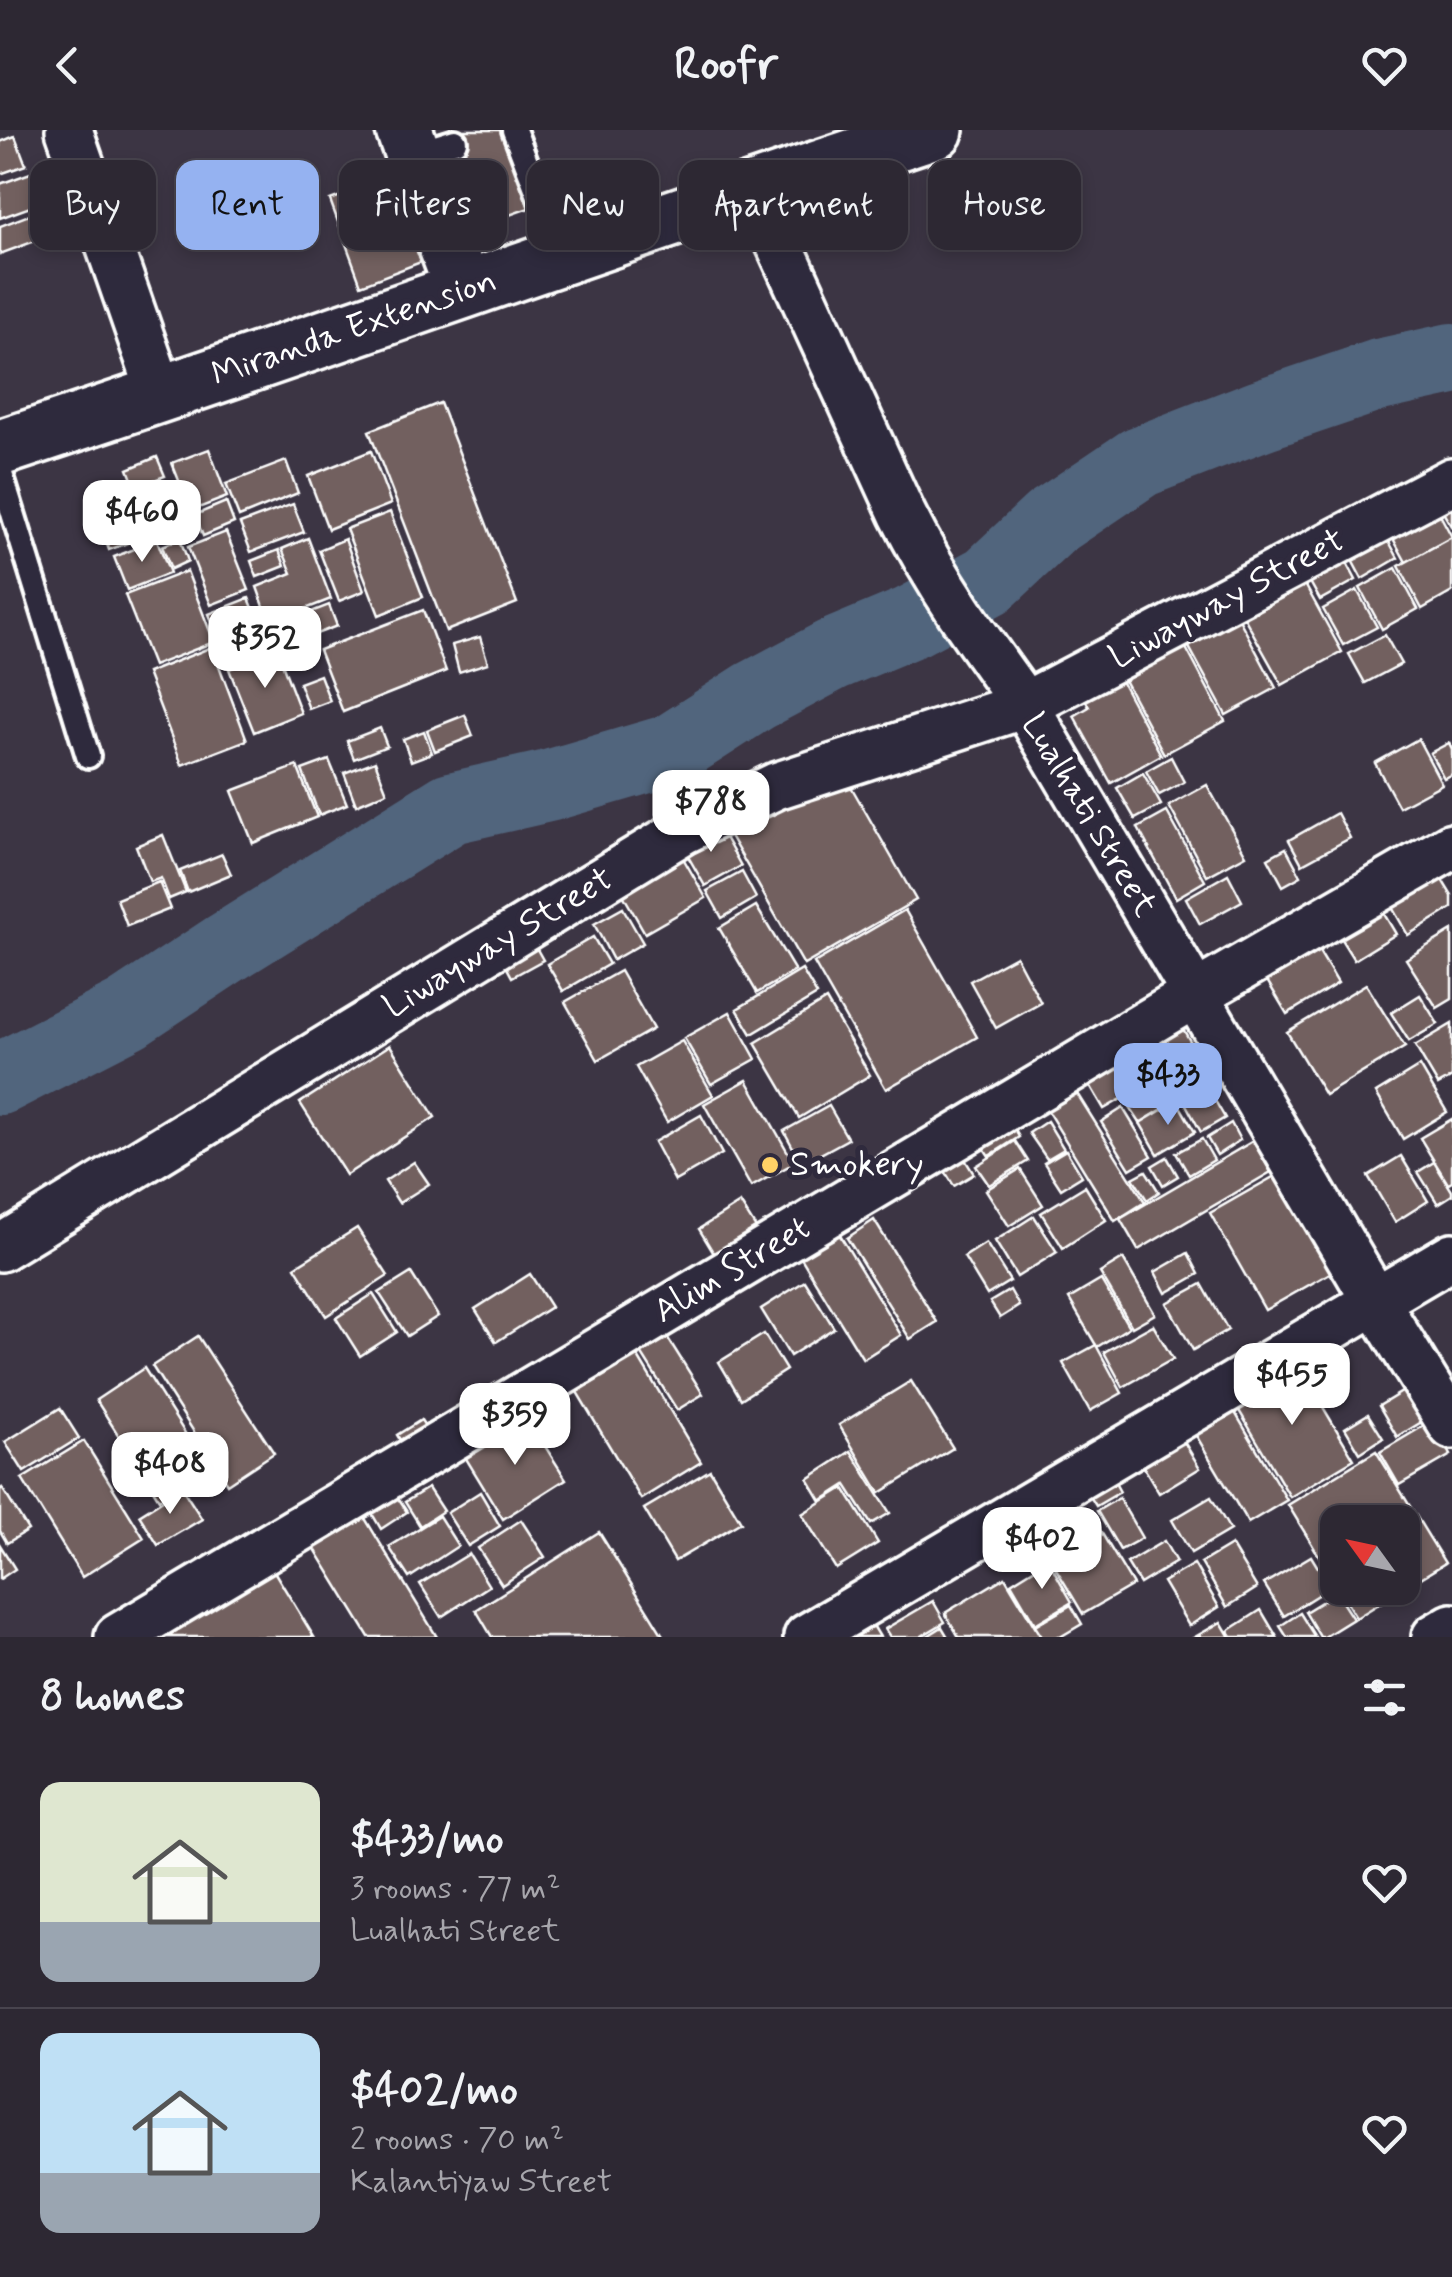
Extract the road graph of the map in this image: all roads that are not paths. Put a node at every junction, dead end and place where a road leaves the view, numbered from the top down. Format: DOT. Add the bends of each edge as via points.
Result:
graph roads {
  1 [pos="70,130"];
  2 [pos="514,130"];
  3 [pos="934,130"];
  4 [pos="424,142"];
  5 [pos="844,160"];
  6 [pos="679,216"];
  7 [pos="781,250"];
  8 [pos="562,256"];
  9 [pos="463,290"];
  10 [pos="162,395"];
  11 [pos="0,448"];
  12 [pos="0,472"];
  13 [pos="1452,481"];
  14 [pos="1024,705"];
  15 [pos="88,756"];
  16 [pos="1452,846"];
  17 [pos="1196,994"];
  18 [pos="0,1248"];
  19 [pos="1452,1256"];
  20 [pos="1376,1302"];
  21 [pos="1452,1426"];
  22 [pos="1452,1627"];
  23 [pos="118,1637"];
  24 [pos="807,1637"];
  25 [pos="1435,1637"];
  1 -- 10 [label="street"];
  2 -- 8 [label="lane"];
  3 -- 5 [label="main road, Miranda Extension"];
  4 -- 9 [label="main road"];
  6 -- 8 [label="main road, Miranda Extension"];
  7 -- 14 [label="street, Lualhati Street" via="928,564"];
  8 -- 9 [label="main road, Miranda Extension"];
  9 -- 10 [label="main road, Miranda Extension"];
  10 -- 11 [label="main road, Miranda Extension"];
  12 -- 15 [label="lane"];
  13 -- 14 [label="street, Liwayway Street"];
  14 -- 17 [label="street, Lualhati Street"];
  14 -- 18 [label="street, Liwayway Street" via="776,786 683,830"];
  16 -- 17 [label="street, Alim Street"];
  17 -- 20 [label="street, Lualhati Street"];
  17 -- 23 [label="street, Alim Street"];
  19 -- 20 [label="street"];
  20 -- 21 [label="street, Lualhati Street"];
  20 -- 24 [label="street"];
  22 -- 25 [label="street"];
}
